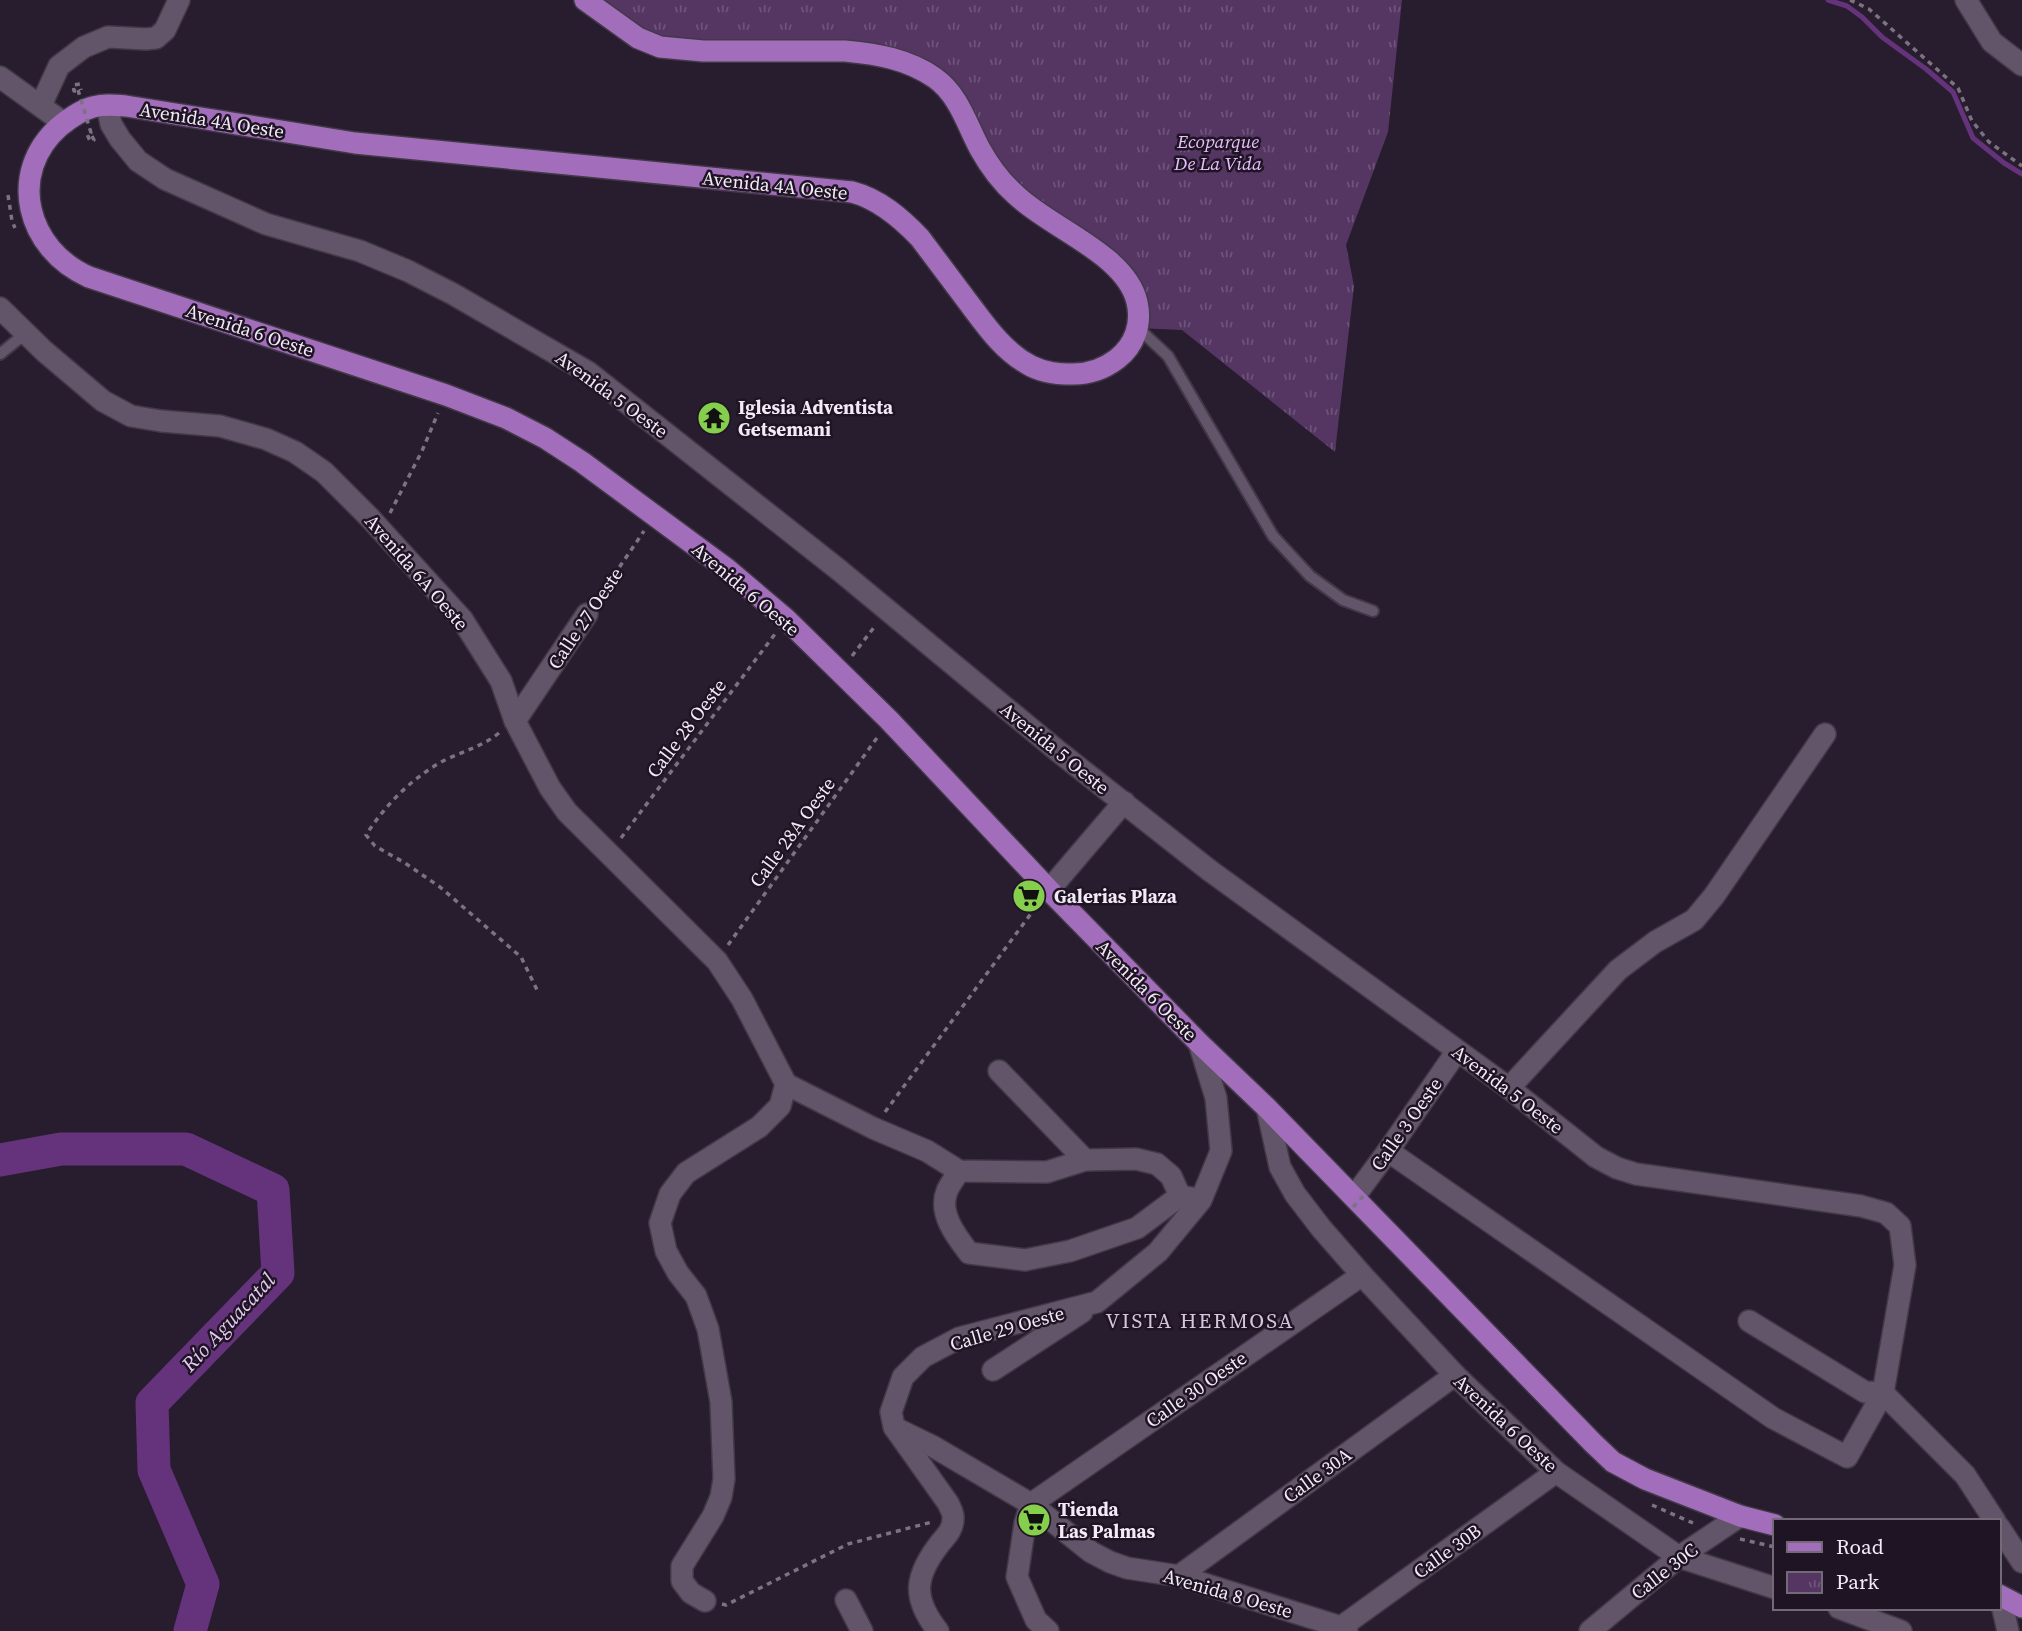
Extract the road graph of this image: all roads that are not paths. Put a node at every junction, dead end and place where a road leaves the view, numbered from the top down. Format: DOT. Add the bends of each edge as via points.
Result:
graph roads {
  1 [pos="179,0"];
  2 [pos="585,0"];
  3 [pos="1966,0"];
  4 [pos="2022,65"];
  5 [pos="0,77"];
  6 [pos="41,105"];
  7 [pos="107,105"];
  8 [pos="64,123"];
  9 [pos="89,276"];
  10 [pos="0,309"];
  11 [pos="1138,328"];
  12 [pos="26,333"];
  13 [pos="0,354"];
  14 [pos="1373,611"];
  15 [pos="587,614"];
  16 [pos="514,721"];
  17 [pos="1825,734"];
  18 [pos="1124,802"];
  19 [pos="1049,890"];
  20 [pos="1199,1043"];
  21 [pos="1457,1051"];
  22 [pos="999,1071"];
  23 [pos="786,1084"];
  24 [pos="1509,1088"];
  25 [pos="1267,1108"];
  26 [pos="1388,1152"];
  27 [pos="1085,1160"];
  28 [pos="959,1171"];
  29 [pos="1191,1198"];
  30 [pos="1358,1199"];
  31 [pos="1362,1275"];
  32 [pos="1097,1302"];
  33 [pos="1749,1321"];
  34 [pos="993,1370"];
  35 [pos="1455,1375"];
  36 [pos="1883,1393"];
  37 [pos="894,1427"];
  38 [pos="1556,1472"];
  39 [pos="1031,1504"];
  40 [pos="1740,1516"];
  41 [pos="1994,1519"];
  42 [pos="1773,1524"];
  43 [pos="2001,1530"];
  44 [pos="1679,1557"];
  45 [pos="2022,1562"];
  46 [pos="1179,1576"];
  47 [pos="1773,1587"];
  48 [pos="2001,1597"];
  49 [pos="846,1600"];
  50 [pos="705,1601"];
  51 [pos="2001,1604"];
  52 [pos="2022,1608"];
  53 [pos="1844,1610"];
  54 [pos="1342,1630"];
  55 [pos="862,1631"];
  56 [pos="938,1631"];
  57 [pos="1048,1631"];
  58 [pos="1590,1631"];
  59 [pos="1901,1631"];
  60 [pos="2008,1631"];
  1 -- 6 [label="street" via="165,30 156,38 108,37 84,47 59,66"];
  2 -- 11 [label="main road" via="628,32 660,47 845,51 877,54 917,66 938,80 956,102 989,164 1007,187 1120,270 1134,291"];
  3 -- 4 [label="street" via="1992,42"];
  5 -- 6 [label="street"];
  6 -- 8 [label="street"];
  7 -- 8 [label="main road, Avenida 4A Oeste" via="92,107"];
  7 -- 11 [label="main road, Avenida 4A Oeste" via="355,143 852,192 873,199 910,227 994,336 1030,365 1056,374 1102,368 1126,351"];
  7 -- 18 [label="street, Avenida 5 Oeste" via="120,139 138,161 165,179 266,224 360,251 408,271 588,372"];
  8 -- 9 [label="main road, Avenida 4A Oeste" via="35,159 30,208 40,236 52,252"];
  9 -- 19 [label="main road, Avenida 6 Oeste" via="446,395 545,438 727,569 786,620 889,720"];
  10 -- 12 [label="street, Avenida 6A Oeste"];
  11 -- 14 [label="lane" via="1168,356 1273,537 1310,576 1343,600"];
  12 -- 13 [label="lane"];
  12 -- 16 [label="street, Avenida 6A Oeste" via="103,401 131,416 220,426 266,439 324,472 462,619 501,681"];
  15 -- 16 [label="street, Calle 27 Oeste"];
  16 -- 23 [label="street, Avenida 6A Oeste" via="567,812 717,961 743,999"];
  17 -- 24 [label="street" via="1694,920 1618,970"];
  18 -- 19 [label="street"];
  18 -- 21 [label="street, Avenida 5 Oeste"];
  19 -- 20 [label="main road, Avenida 6 Oeste"];
  20 -- 25 [label="main road, Avenida 6 Oeste"];
  20 -- 29 [label="street, Calle 29 Oeste" via="1216,1098 1222,1151"];
  21 -- 24 [label="street, Avenida 5 Oeste"];
  21 -- 26 [label="street, Calle 3 Oeste"];
  22 -- 27 [label="street"];
  23 -- 28 [label="street"];
  23 -- 50 [label="street" via="780,1106 759,1127 687,1173 670,1194 660,1223 666,1251 696,1296 708,1329 721,1402 722,1497 682,1566 682,1581"];
  24 -- 36 [label="street, Avenida 5 Oeste" via="1596,1157 1617,1168 1886,1213 1900,1226 1905,1265"];
  25 -- 30 [label="main road, Avenida 6 Oeste"];
  25 -- 31 [label="street, Avenida 6 Oeste" via="1280,1167 1295,1194"];
  26 -- 30 [label="street, Calle 3 Oeste"];
  26 -- 36 [label="street, Avenida 5 Oeste" via="1773,1418 1847,1457"];
  27 -- 28 [label="street" via="1047,1172"];
  27 -- 29 [label="street" via="1136,1159 1157,1164"];
  28 -- 29 [label="street" via="946,1193 944,1211 969,1253 987,1256 1025,1260 1070,1251 1137,1228"];
  29 -- 32 [label="street, Calle 29 Oeste" via="1158,1252"];
  30 -- 40 [label="main road, Avenida 6 Oeste" via="1614,1462"];
  31 -- 35 [label="street, Avenida 6 Oeste"];
  31 -- 39 [label="street, Calle 30 Oeste"];
  32 -- 34 [label="street"];
  32 -- 37 [label="street, Calle 29 Oeste" via="958,1338 923,1357 903,1377 891,1412"];
  33 -- 36 [label="street" via="1865,1392"];
  35 -- 38 [label="street, Avenida 6 Oeste"];
  35 -- 46 [label="street, Calle 30A"];
  36 -- 41 [label="street" via="1965,1475"];
  37 -- 39 [label="street, Avenida 8 Oeste"];
  37 -- 56 [label="street" via="954,1516 952,1528 921,1575 920,1597"];
  38 -- 44 [label="street, Avenida 6 Oeste"];
  38 -- 54 [label="street, Calle 30B"];
  39 -- 46 [label="street, Avenida 8 Oeste" via="1110,1562"];
  39 -- 57 [label="street" via="1017,1577 1036,1620"];
  40 -- 42 [label="main road, Avenida 6 Oeste"];
  40 -- 44 [label="street, Calle 30C"];
  43 -- 45 [label="street"];
  44 -- 47 [label="street, Avenida 6 Oeste"];
  44 -- 58 [label="street, Calle 30C"];
  46 -- 54 [label="street, Avenida 8 Oeste"];
  48 -- 52 [label="main road"];
  49 -- 55 [label="street"];
  51 -- 60 [label="street"];
  53 -- 59 [label="street"];
}
